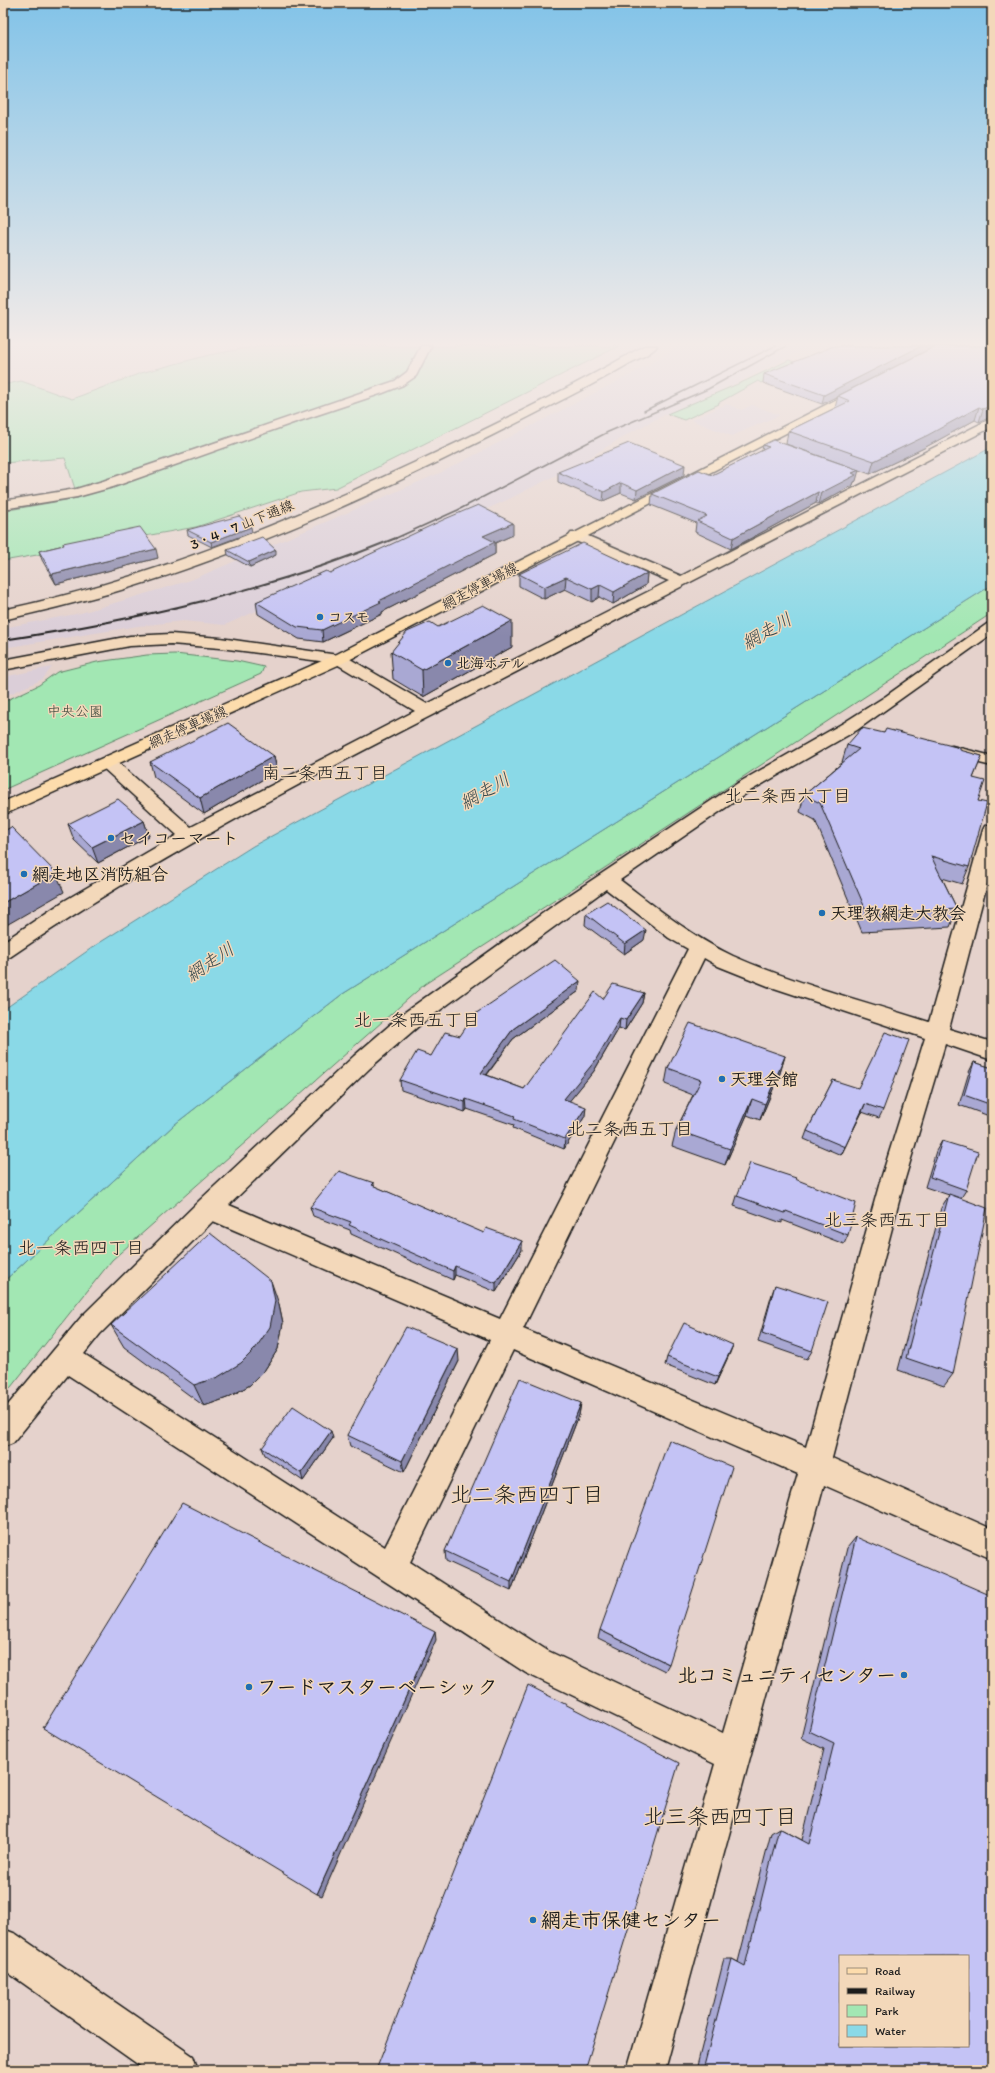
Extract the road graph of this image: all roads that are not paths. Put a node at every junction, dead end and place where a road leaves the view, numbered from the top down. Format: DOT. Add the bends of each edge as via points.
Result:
graph roads {
  1 [pos="226,443"];
  2 [pos="467,443"];
  3 [pos="758,443"];
  4 [pos="766,443"];
  5 [pos="952,443"];
  6 [pos="775,446"];
  7 [pos="861,477"];
  8 [pos="875,482"];
  9 [pos="3,505"];
  10 [pos="576,536"];
  11 [pos="681,582"];
  12 [pos="3,615"];
  13 [pos="992,627"];
  14 [pos="339,659"];
  15 [pos="3,664"];
  16 [pos="427,711"];
  17 [pos="851,726"];
  18 [pos="873,731"];
  19 [pos="940,748"];
  20 [pos="992,761"];
  21 [pos="108,763"];
  22 [pos="3,810"];
  23 [pos="992,830"];
  24 [pos="189,836"];
  25 [pos="606,880"];
  26 [pos="699,947"];
  27 [pos="3,952"];
  28 [pos="937,1032"];
  29 [pos="992,1051"];
  30 [pos="209,1208"];
  31 [pos="506,1334"];
  32 [pos="64,1357"];
  33 [pos="3,1433"];
  34 [pos="815,1466"];
  35 [pos="992,1544"];
  36 [pos="391,1568"];
  37 [pos="734,1756"];
  38 [pos="3,1947"];
  39 [pos="178,2070"];
  40 [pos="646,2070"];
  1 -- 9 [label="street" via="102,486"];
  2 -- 12 [label="street, 3・4・7 山下通線" via="358,494 219,553 154,576 85,596"];
  3 -- 10 [label="main road, 網走停車場線"];
  4 -- 6 [label="street"];
  5 -- 8 [label="street"];
  7 -- 8 [label="street"];
  8 -- 11 [label="street"];
  10 -- 11 [label="street"];
  10 -- 14 [label="main road, 網走停車場線"];
  11 -- 16 [label="street"];
  13 -- 17 [label="street"];
  14 -- 15 [label="street" via="220,642 171,639 130,641"];
  14 -- 16 [label="street"];
  14 -- 21 [label="main road, 網走停車場線"];
  16 -- 24 [label="street"];
  17 -- 18 [label="street"];
  17 -- 25 [label="street" via="744,787"];
  19 -- 20 [label="street"];
  21 -- 22 [label="main road, 網走停車場線"];
  21 -- 24 [label="street"];
  23 -- 28 [label="street"];
  24 -- 27 [label="street" via="71,906"];
  25 -- 26 [label="street" via="676,933"];
  25 -- 30 [label="street" via="413,1018 362,1062"];
  26 -- 28 [label="street" via="725,961 775,981"];
  26 -- 31 [label="street"];
  28 -- 29 [label="street"];
  28 -- 34 [label="street" via="892,1182"];
  30 -- 31 [label="street"];
  30 -- 32 [label="street" via="91,1325"];
  31 -- 34 [label="street"];
  31 -- 36 [label="street"];
  32 -- 33 [label="street"];
  32 -- 36 [label="street"];
  34 -- 35 [label="street"];
  34 -- 37 [label="street"];
  36 -- 37 [label="street" via="537,1662"];
  37 -- 40 [label="street"];
  38 -- 39 [label="street"];
}
